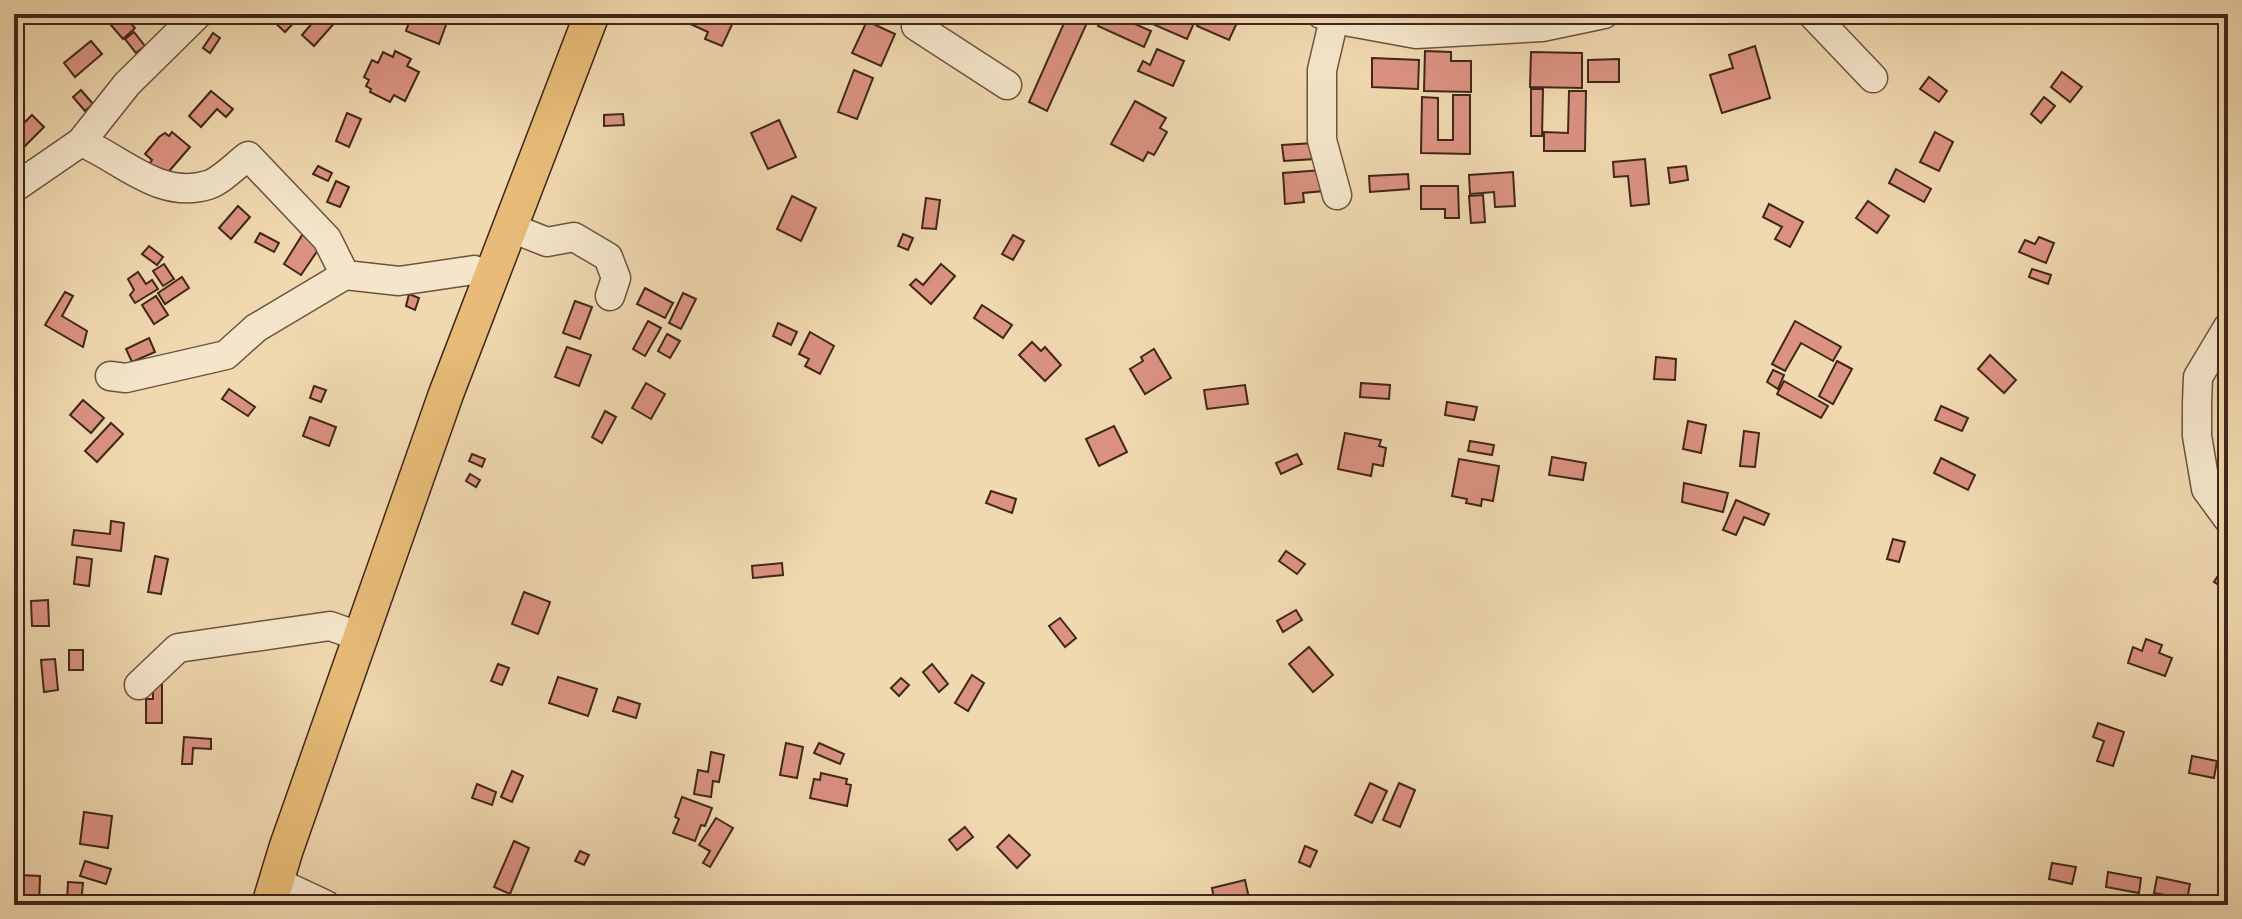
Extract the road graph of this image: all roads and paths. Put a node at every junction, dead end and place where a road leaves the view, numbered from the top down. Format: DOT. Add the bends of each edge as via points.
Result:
graph roads {
  1 [pos="198,14"];
  2 [pos="592,14"];
  3 [pos="922,14"];
  4 [pos="1604,14"];
  5 [pos="1812,14"];
  6 [pos="1328,17"];
  7 [pos="1873,78"];
  8 [pos="1007,85"];
  9 [pos="81,142"];
  10 [pos="14,188"];
  11 [pos="1337,195"];
  12 [pos="509,227"];
  13 [pos="345,275"];
  14 [pos="491,278"];
  15 [pos="610,296"];
  16 [pos="2228,327"];
  17 [pos="110,376"];
  18 [pos="2228,519"];
  19 [pos="361,637"];
  20 [pos="139,685"];
  21 [pos="273,894"];
  22 [pos="326,905"];
  1 -- 9 [label="street" via="127,84"];
  2 -- 12 [label="main road"];
  3 -- 8 [label="street" via="916,26"];
  4 -- 6 [label="street" via="1542,27 1416,34"];
  5 -- 7 [label="street"];
  6 -- 11 [label="street" via="1322,140"];
  9 -- 10 [label="street"];
  9 -- 13 [label="street" via="165,187 210,185 248,156 327,239"];
  12 -- 14 [label="main road"];
  12 -- 15 [label="street" via="547,242 574,237 608,257 616,278"];
  13 -- 14 [label="street" via="399,281 474,270"];
  13 -- 17 [label="street" via="256,328 226,355 126,378"];
  14 -- 19 [label="main road"];
  16 -- 18 [label="street" via="2198,377 2197,403 2206,489"];
  19 -- 20 [label="street" via="330,626 178,648"];
  19 -- 21 [label="main road"];
  21 -- 22 [label="street"];
}
